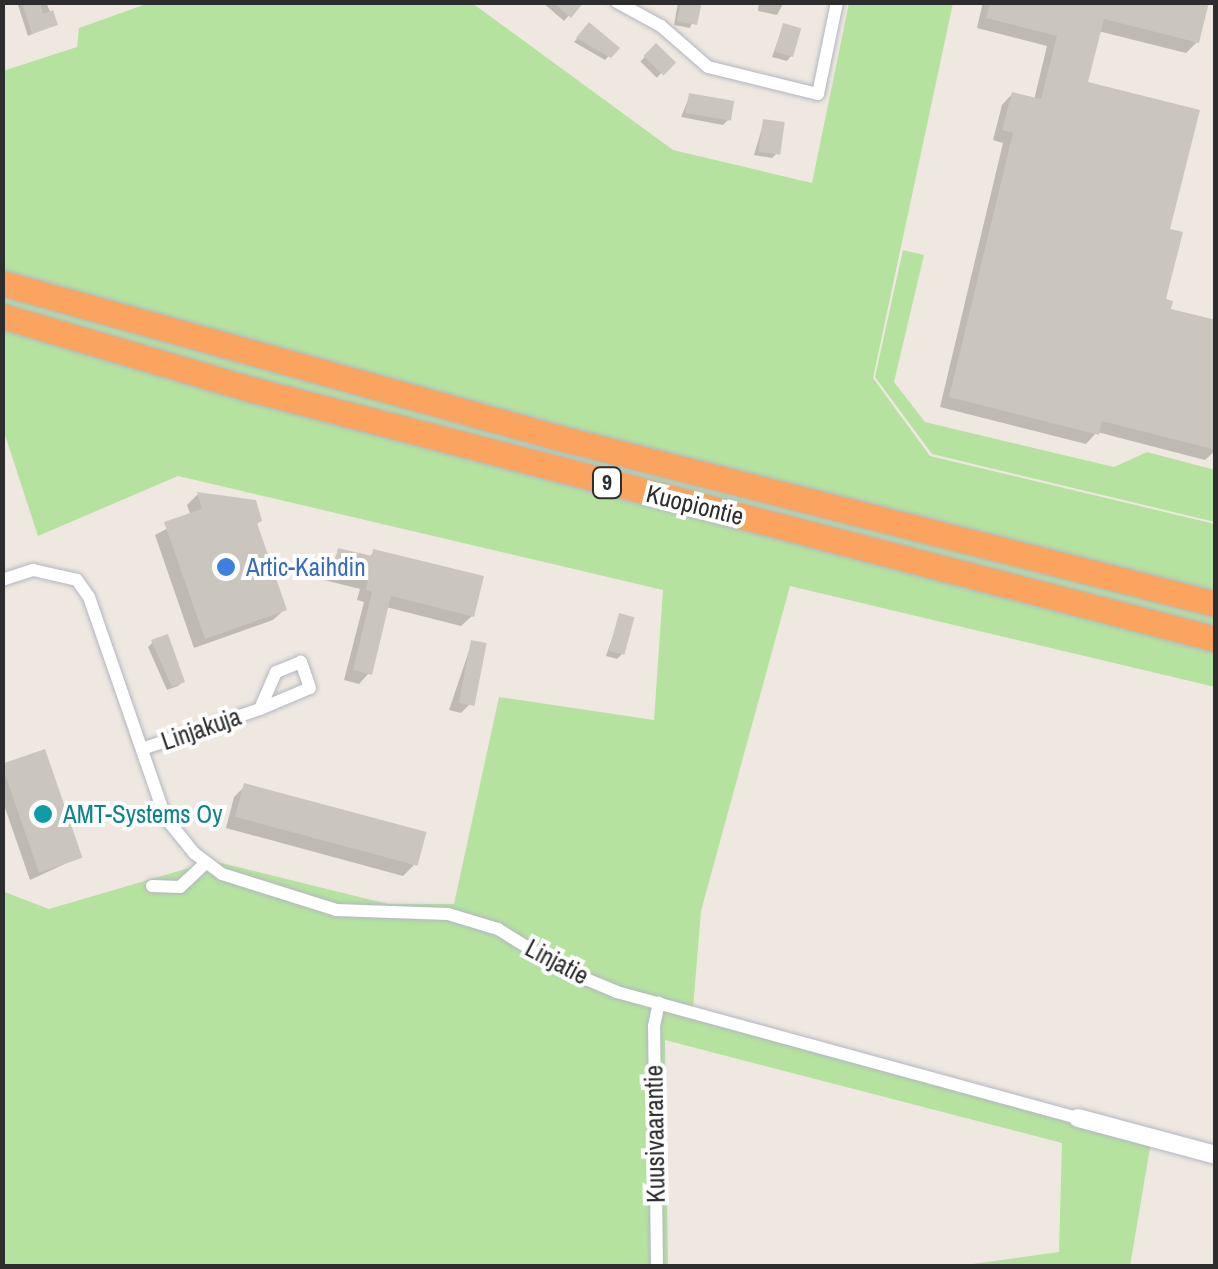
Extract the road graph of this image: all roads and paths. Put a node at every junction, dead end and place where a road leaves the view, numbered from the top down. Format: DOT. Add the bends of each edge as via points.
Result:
graph roads {
  1 [pos="617,2"];
  2 [pos="837,2"];
  3 [pos="642,7"];
  4 [pos="2,283"];
  5 [pos="2,316"];
  6 [pos="2,580"];
  7 [pos="1216,604"];
  8 [pos="1216,638"];
  9 [pos="260,709"];
  10 [pos="142,749"];
  11 [pos="206,863"];
  12 [pos="152,886"];
  13 [pos="659,1003"];
  14 [pos="1078,1118"];
  15 [pos="1216,1155"];
  16 [pos="658,1266"];
  1 -- 3 [label="street"];
  2 -- 3 [label="street" via="818,94 708,67"];
  4 -- 7 [label="highway, Kuopiontie / 9" via="556,437"];
  5 -- 8 [label="highway, Kuopiontie / 9" via="254,390"];
  6 -- 10 [label="street, Linjatie" via="33,570 77,580 90,597"];
  9 -- 10 [label="street, Linjakuja"];
  10 -- 11 [label="street, Linjatie" via="165,817"];
  11 -- 12 [label="street" via="180,888"];
  11 -- 13 [label="street, Linjatie" via="234,879 336,910 448,914 498,929 562,969"];
  13 -- 14 [label="street, Linjatie"];
  13 -- 16 [label="street, Kuusivaarantie"];
  14 -- 15 [label="street, Linjatie"];
}
